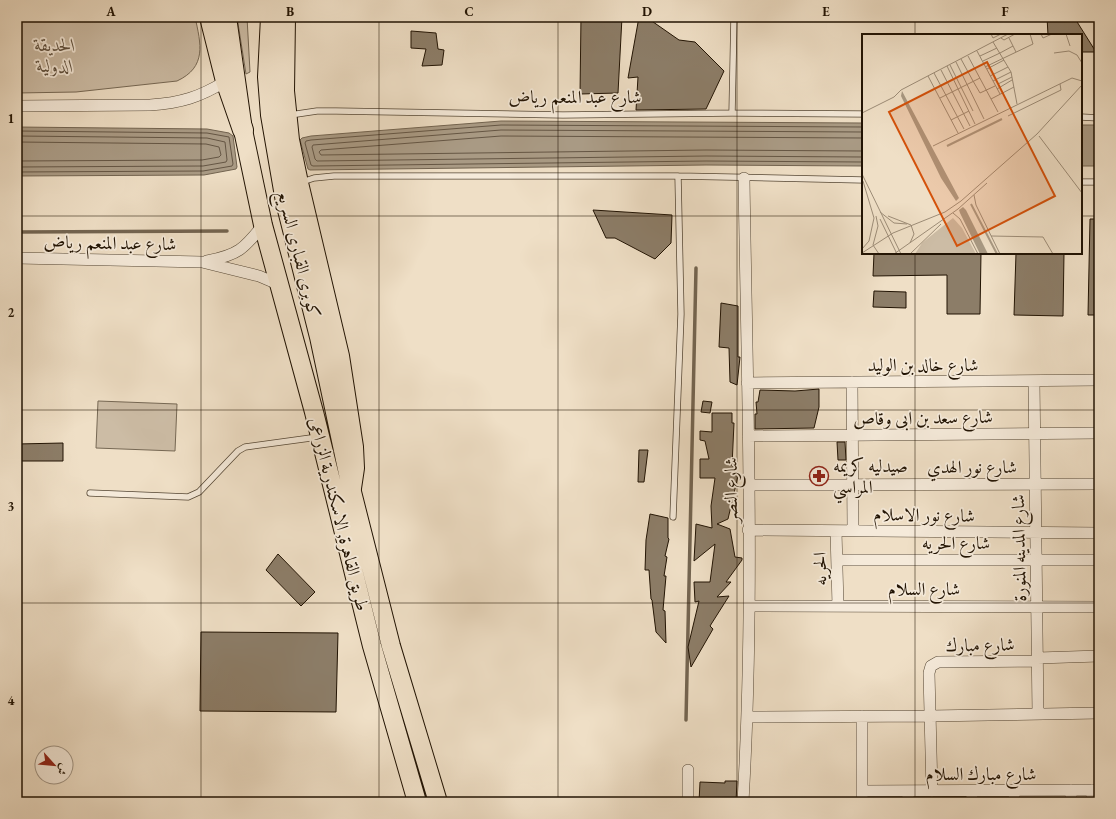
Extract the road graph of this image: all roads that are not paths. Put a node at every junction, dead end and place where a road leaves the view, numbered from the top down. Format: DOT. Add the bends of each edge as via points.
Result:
graph roads {
  1 [pos="210,17"];
  2 [pos="227,17"];
  3 [pos="270,17"];
  4 [pos="285,17"];
  5 [pos="734,17"];
  6 [pos="226,81"];
  7 [pos="17,106"];
  8 [pos="732,113"];
  9 [pos="862,114"];
  10 [pos="278,115"];
  11 [pos="1082,117"];
  12 [pos="1099,118"];
  13 [pos="243,130"];
  14 [pos="678,176"];
  15 [pos="744,178"];
  16 [pos="862,180"];
  17 [pos="1082,182"];
  18 [pos="1099,182"];
  19 [pos="298,183"];
  20 [pos="263,225"];
  21 [pos="17,258"];
  22 [pos="202,262"];
  23 [pos="280,285"];
  24 [pos="1099,380"];
  25 [pos="1034,381"];
  26 [pos="852,382"];
  27 [pos="747,383"];
  28 [pos="1099,433"];
  29 [pos="1035,434"];
  30 [pos="320,436"];
  31 [pos="748,436"];
  32 [pos="852,436"];
  33 [pos="853,484"];
  34 [pos="1036,484"];
  35 [pos="1099,484"];
  36 [pos="748,485"];
  37 [pos="351,488"];
  38 [pos="90,493"];
  39 [pos="674,517"];
  40 [pos="748,530"];
  41 [pos="836,531"];
  42 [pos="853,531"];
  43 [pos="1036,533"];
  44 [pos="1099,533"];
  45 [pos="837,560"];
  46 [pos="1036,560"];
  47 [pos="1099,560"];
  48 [pos="749,606"];
  49 [pos="838,606"];
  50 [pos="1037,607"];
  51 [pos="1099,607"];
  52 [pos="1099,656"];
  53 [pos="1038,659"];
  54 [pos="1099,713"];
  55 [pos="1038,714"];
  56 [pos="748,716"];
  57 [pos="862,716"];
  58 [pos="930,716"];
  59 [pos="688,770"];
  60 [pos="1014,790"];
  61 [pos="1070,790"];
  62 [pos="1096,790"];
  63 [pos="932,791"];
  64 [pos="972,796"];
  65 [pos="862,797"];
  66 [pos="908,797"];
  67 [pos="417,802"];
  68 [pos="438,802"];
  69 [pos="688,802"];
  70 [pos="743,802"];
  71 [pos="1014,802"];
  72 [pos="1070,802"];
  73 [pos="1092,802"];
  1 -- 6 [label="highway"];
  2 -- 13 [label="highway, كوبرى القبارى السريع"];
  3 -- 10 [label="highway, كوبرى القبارى السريع" via="267,77"];
  4 -- 10 [label="highway" via="284,91"];
  5 -- 8 [label="lane"];
  6 -- 7 [label="street" via="197,97 170,104"];
  6 -- 13 [label="highway"];
  8 -- 9 [label="lane, شارع عبد المنعم رياض"];
  8 -- 10 [label="lane, شارع عبد المنعم رياض" via="563,115 317,111"];
  10 -- 19 [label="highway" via="290,140"];
  10 -- 37 [label="highway, كوبرى القبارى السريع" via="285,202 319,337"];
  11 -- 12 [label="lane"];
  13 -- 20 [label="highway, كوبرى القبارى السريع"];
  14 -- 15 [label="lane"];
  14 -- 19 [label="lane" via="334,176"];
  14 -- 39 [label="lane" via="681,314"];
  15 -- 16 [label="lane"];
  15 -- 27 [label="street, شارع النصر"];
  17 -- 18 [label="lane"];
  19 -- 37 [label="highway" via="339,356 353,447 354,468"];
  20 -- 22 [label="street, شارع عبد المنعم رياض" via="248,244 236,253 225,258"];
  20 -- 23 [label="highway, طريق القاهرة, الاسكندرية الزراعى"];
  21 -- 22 [label="street, شارع عبد المنعم رياض"];
  22 -- 23 [label="street, شارع عبد المنعم رياض" via="259,276"];
  23 -- 30 [label="highway, طريق القاهرة, الاسكندرية الزراعى"];
  24 -- 25 [label="street, شارع خالد بن الوليد"];
  25 -- 26 [label="street, شارع خالد بن الوليد"];
  25 -- 29 [label="street, شارع المدينه المنورة"];
  26 -- 27 [label="street, شارع خالد بن الوليد"];
  26 -- 32 [label="street"];
  27 -- 31 [label="street, شارع النصر"];
  28 -- 29 [label="street, شارع سعد بن ابى وقاص"];
  29 -- 32 [label="street, شارع سعد بن ابى وقاص"];
  29 -- 34 [label="street, شارع المدينه المنورة"];
  30 -- 38 [label="lane" via="245,447 238,451 199,492 188,497"];
  30 -- 67 [label="highway, طريق القاهرة, الاسكندرية الزراعى" via="372,646"];
  31 -- 32 [label="street, شارع سعد بن ابى وقاص"];
  31 -- 36 [label="street, شارع النصر"];
  32 -- 33 [label="street"];
  33 -- 34 [label="street, شارع نور الهدي"];
  33 -- 36 [label="street, شارع نور الهدي"];
  33 -- 42 [label="street"];
  34 -- 35 [label="street, شارع نور الهدي"];
  34 -- 43 [label="street, شارع المدينه المنورة"];
  36 -- 40 [label="street, شارع النصر"];
  37 -- 68 [label="highway, طريق القاهرة, الاسكندرية الزراعى" via="391,646"];
  40 -- 41 [label="street, شارع نور الاسلام"];
  40 -- 48 [label="street, شارع النصر"];
  41 -- 42 [label="street, شارع نور الاسلام"];
  41 -- 45 [label="street, الحريه"];
  42 -- 43 [label="street, شارع نور الاسلام"];
  43 -- 44 [label="street, شارع نور الاسلام"];
  43 -- 46 [label="street, شارع المدينه المنورة"];
  45 -- 46 [label="street, شارع الحريه"];
  45 -- 49 [label="street, الحريه"];
  46 -- 47 [label="street, شارع الحريه"];
  46 -- 50 [label="street, شارع المدينه المنورة"];
  48 -- 49 [label="street, شارع السلام"];
  48 -- 56 [label="street, شارع النصر"];
  49 -- 50 [label="street, شارع السلام"];
  50 -- 51 [label="street, شارع السلام"];
  50 -- 53 [label="street, شارع المدينه المنورة"];
  52 -- 53 [label="street, شارع مبارك"];
  53 -- 55 [label="street, شارع المدينه المنورة"];
  53 -- 58 [label="street, شارع مبارك" via="938,662 931,666 929,673"];
  54 -- 55 [label="street"];
  55 -- 58 [label="street"];
  56 -- 57 [label="street"];
  56 -- 70 [label="street, شارع النصر"];
  57 -- 58 [label="street"];
  57 -- 65 [label="street"];
  58 -- 63 [label="street"];
  59 -- 69 [label="street"];
  60 -- 61 [label="street, شارع مبارك السلام"];
  60 -- 64 [label="street, شارع مبارك السلام"];
  60 -- 71 [label="street"];
  61 -- 62 [label="street, شارع مبارك السلام"];
  61 -- 72 [label="street"];
  62 -- 73 [label="street"];
  63 -- 64 [label="street, شارع مبارك السلام"];
  63 -- 66 [label="street, شارع مبارك السلام"];
  65 -- 66 [label="street, شارع مبارك السلام"];
}
